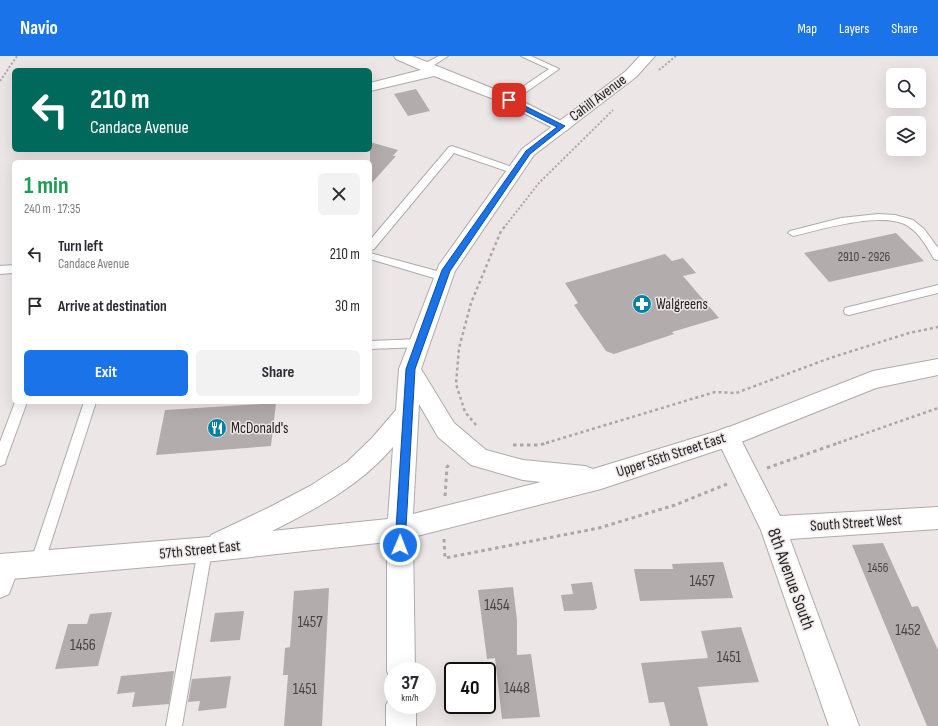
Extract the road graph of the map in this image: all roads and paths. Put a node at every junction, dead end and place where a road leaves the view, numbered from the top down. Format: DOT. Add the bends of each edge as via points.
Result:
graph roads {
  1 [pos="17,56"];
  2 [pos="401,56"];
  3 [pos="444,56"];
  4 [pos="525,56"];
  5 [pos="648,56"];
  6 [pos="676,56"];
  7 [pos="430,69"];
  8 [pos="655,73"];
  9 [pos="0,81"];
  10 [pos="372,86"];
  11 [pos="509,100"];
  12 [pos="617,107"];
  13 [pos="562,126"];
  14 [pos="515,171"];
  15 [pos="793,233"];
  16 [pos="372,245"];
  17 [pos="372,257"];
  18 [pos="938,257"];
  19 [pos="0,270"];
  20 [pos="12,270"];
  21 [pos="444,277"];
  22 [pos="938,289"];
  23 [pos="849,311"];
  24 [pos="938,327"];
  25 [pos="420,343"];
  26 [pos="372,345"];
  27 [pos="938,367"];
  28 [pos="410,369"];
  29 [pos="20,404"];
  30 [pos="89,404"];
  31 [pos="938,408"];
  32 [pos="407,413"];
  33 [pos="478,428"];
  34 [pos="728,437"];
  35 [pos="507,444"];
  36 [pos="0,460"];
  37 [pos="446,467"];
  38 [pos="747,475"];
  39 [pos="601,478"];
  40 [pos="444,518"];
  41 [pos="938,518"];
  42 [pos="773,528"];
  43 [pos="400,529"];
  44 [pos="205,550"];
  45 [pos="37,564"];
  46 [pos="2,573"];
  47 [pos="400,662"];
  48 [pos="401,714"];
  49 [pos="174,726"];
  50 [pos="401,726"];
  51 [pos="844,726"];
  1 -- 9 [label="path"];
  2 -- 7 [label="street"];
  3 -- 7 [label="lane"];
  4 -- 11 [label="lane" via="555,69"];
  5 -- 13 [label="street, Cahill Avenue" via="631,74"];
  6 -- 8 [label="path"];
  7 -- 10 [label="street"];
  7 -- 11 [label="street"];
  11 -- 13 [label="street"];
  12 -- 33 [label="path" via="539,183 501,230 471,303 459,348 456,384 465,412"];
  13 -- 14 [label="street, Cahill Avenue" via="528,152"];
  14 -- 16 [label="lane" via="452,149"];
  14 -- 21 [label="street, Cahill Avenue" via="446,270"];
  15 -- 18 [label="lane" via="869,217 894,217 911,222 921,230"];
  17 -- 21 [label="lane"];
  19 -- 20 [label="lane"];
  21 -- 25 [label="street, Cahill Avenue"];
  22 -- 23 [label="lane"];
  24 -- 35 [label="path" via="909,333 830,358 736,393 715,392 540,445"];
  25 -- 26 [label="lane"];
  25 -- 28 [label="street, Cahill Avenue"];
  27 -- 34 [label="street, Upper 55th Street East" via="873,380"];
  28 -- 32 [label="street, Cahill Avenue"];
  28 -- 39 [label="street" via="446,430 480,458 523,470"];
  29 -- 36 [label="lane"];
  30 -- 45 [label="lane"];
  31 -- 38 [label="path"];
  32 -- 43 [label="street, Cahill Avenue"];
  32 -- 44 [label="street" via="371,455 332,486 285,512"];
  34 -- 38 [label="street, 8th Avenue South"];
  34 -- 39 [label="street, Upper 55th Street East"];
  37 -- 40 [label="path"];
  38 -- 40 [label="path" via="675,505 599,528 445,558"];
  38 -- 42 [label="street, 8th Avenue South"];
  39 -- 40 [label="street, Upper 55th Street East"];
  40 -- 43 [label="street, Upper 55th Street East"];
  41 -- 42 [label="street, South Street West"];
  42 -- 51 [label="street, 8th Avenue South"];
  43 -- 44 [label="street, 57th Street East"];
  43 -- 47 [label="street, Cahill Avenue"];
  44 -- 45 [label="street, 57th Street East"];
  44 -- 49 [label="lane"];
  45 -- 46 [label="street, 57th Street East"];
  48 -- 50 [label="street"];
}
